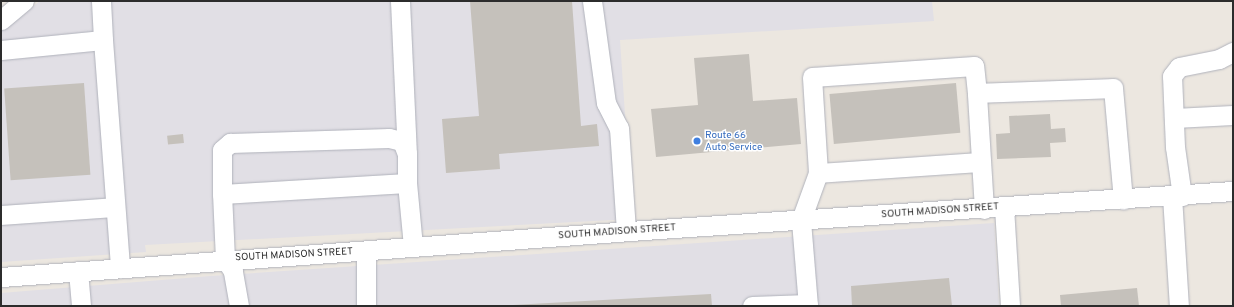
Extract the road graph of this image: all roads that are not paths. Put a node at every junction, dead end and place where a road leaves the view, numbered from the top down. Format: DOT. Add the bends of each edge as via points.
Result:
graph roads {
  1 [pos="24,1"];
  2 [pos="101,1"];
  3 [pos="400,1"];
  4 [pos="592,1"];
  5 [pos="1,20"];
  6 [pos="103,40"];
  7 [pos="1,50"];
  8 [pos="1233,52"];
  9 [pos="977,93"];
  10 [pos="1233,115"];
  11 [pos="1174,118"];
  12 [pos="407,154"];
  13 [pos="981,162"];
  14 [pos="818,173"];
  15 [pos="407,183"];
  16 [pos="1233,191"];
  17 [pos="222,194"];
  18 [pos="1177,196"];
  19 [pos="1123,200"];
  20 [pos="115,207"];
  21 [pos="1004,207"];
  22 [pos="984,209"];
  23 [pos="1,215"];
  24 [pos="802,220"];
  25 [pos="626,231"];
  26 [pos="413,247"];
  27 [pos="366,251"];
  28 [pos="224,259"];
  29 [pos="120,268"];
  30 [pos="78,271"];
  31 [pos="1,274"];
  32 [pos="1,277"];
  33 [pos="808,305"];
  34 [pos="81,306"];
  35 [pos="239,306"];
  36 [pos="366,306"];
  37 [pos="752,306"];
  38 [pos="1010,306"];
  39 [pos="1179,306"];
  1 -- 5 [label="street"];
  2 -- 6 [label="street"];
  3 -- 12 [label="street"];
  4 -- 25 [label="street" via="606,103 619,128"];
  6 -- 7 [label="street"];
  6 -- 20 [label="street"];
  8 -- 11 [label="street" via="1219,59 1178,67 1172,76"];
  9 -- 13 [label="street"];
  9 -- 14 [label="street" via="974,66 812,77"];
  9 -- 19 [label="street" via="1114,88"];
  10 -- 11 [label="street"];
  11 -- 18 [label="street"];
  12 -- 15 [label="street"];
  12 -- 17 [label="street" via="402,141 389,138 230,143 222,150"];
  13 -- 14 [label="street"];
  13 -- 22 [label="street"];
  14 -- 24 [label="street"];
  15 -- 17 [label="street"];
  15 -- 26 [label="street"];
  16 -- 18 [label="street, SOUTH MADISON STREET"];
  17 -- 28 [label="street"];
  18 -- 19 [label="street, SOUTH MADISON STREET"];
  18 -- 39 [label="street"];
  19 -- 21 [label="street, SOUTH MADISON STREET"];
  20 -- 23 [label="street"];
  20 -- 29 [label="street"];
  21 -- 22 [label="street, SOUTH MADISON STREET"];
  21 -- 38 [label="street"];
  22 -- 24 [label="street, SOUTH MADISON STREET"];
  24 -- 25 [label="street, SOUTH MADISON STREET"];
  24 -- 33 [label="street"];
  25 -- 26 [label="street, SOUTH MADISON STREET"];
  26 -- 27 [label="street, SOUTH MADISON STREET"];
  27 -- 28 [label="street, SOUTH MADISON STREET"];
  27 -- 36 [label="street"];
  28 -- 29 [label="street, SOUTH MADISON STREET"];
  28 -- 35 [label="street" via="233,271"];
  29 -- 30 [label="street, SOUTH MADISON STREET"];
  30 -- 32 [label="street, SOUTH MADISON STREET"];
  30 -- 34 [label="street"];
  31 -- 32 [label="street"];
  33 -- 37 [label="street"];
}
